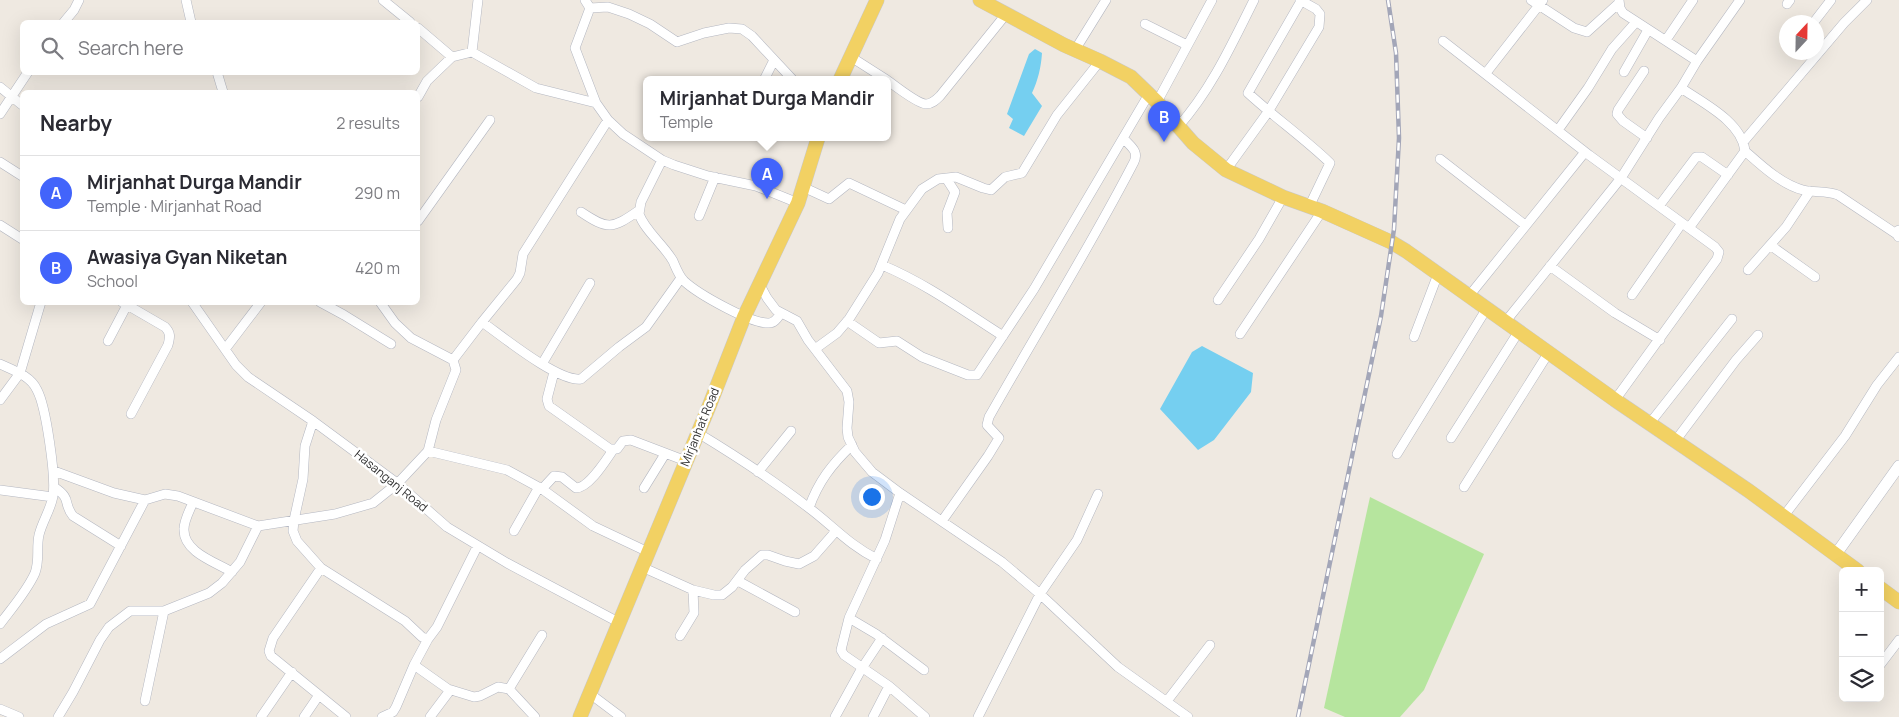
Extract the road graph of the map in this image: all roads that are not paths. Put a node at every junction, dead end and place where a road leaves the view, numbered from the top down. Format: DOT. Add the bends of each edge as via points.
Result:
graph roads {
  1 [pos="78,0"];
  2 [pos="186,0"];
  3 [pos="383,0"];
  4 [pos="478,0"];
  5 [pos="876,0"];
  6 [pos="980,0"];
  7 [pos="1106,0"];
  8 [pos="1212,0"];
  9 [pos="1254,0"];
  10 [pos="1300,0"];
  11 [pos="1693,0"];
  12 [pos="1740,0"];
  13 [pos="1831,0"];
  14 [pos="1868,0"];
  15 [pos="1538,2"];
  16 [pos="1619,2"];
  17 [pos="587,4"];
  18 [pos="1007,13"];
  19 [pos="1819,15"];
  20 [pos="66,20"];
  21 [pos="191,20"];
  22 [pos="408,20"];
  23 [pos="1636,22"];
  24 [pos="1145,24"];
  25 [pos="420,30"];
  26 [pos="1648,30"];
  27 [pos="1666,40"];
  28 [pos="1443,42"];
  29 [pos="1187,45"];
  30 [pos="1075,50"];
  31 [pos="472,52"];
  32 [pos="452,57"];
  33 [pos="851,57"];
  34 [pos="774,60"];
  35 [pos="1100,60"];
  36 [pos="1697,61"];
  37 [pos="1644,71"];
  38 [pos="1624,72"];
  39 [pos="1486,74"];
  40 [pos="26,75"];
  41 [pos="219,75"];
  42 [pos="766,76"];
  43 [pos="789,76"];
  44 [pos="842,76"];
  45 [pos="881,76"];
  46 [pos="891,83"];
  47 [pos="0,87"];
  48 [pos="1681,88"];
  49 [pos="222,90"];
  50 [pos="420,93"];
  51 [pos="12,97"];
  52 [pos="1153,98"];
  53 [pos="20,103"];
  54 [pos="596,103"];
  55 [pos="1268,112"];
  56 [pos="0,114"];
  57 [pos="490,120"];
  58 [pos="608,120"];
  59 [pos="1178,127"];
  60 [pos="1558,130"];
  61 [pos="1647,138"];
  62 [pos="1124,139"];
  63 [pos="1744,140"];
  64 [pos="817,141"];
  65 [pos="1745,151"];
  66 [pos="1586,152"];
  67 [pos="1440,159"];
  68 [pos="662,160"];
  69 [pos="0,162"];
  70 [pos="1226,170"];
  71 [pos="20,175"];
  72 [pos="1728,175"];
  73 [pos="715,177"];
  74 [pos="946,178"];
  75 [pos="1621,178"];
  76 [pos="803,187"];
  77 [pos="1810,192"];
  78 [pos="1283,197"];
  79 [pos="798,203"];
  80 [pos="1659,206"];
  81 [pos="1316,209"];
  82 [pos="906,210"];
  83 [pos="638,211"];
  84 [pos="581,212"];
  85 [pos="698,216"];
  86 [pos="420,218"];
  87 [pos="0,225"];
  88 [pos="1686,225"];
  89 [pos="1525,226"];
  90 [pos="948,228"];
  91 [pos="1899,234"];
  92 [pos="20,237"];
  93 [pos="1770,245"];
  94 [pos="882,265"];
  95 [pos="1550,266"];
  96 [pos="1748,270"];
  97 [pos="1438,274"];
  98 [pos="1814,277"];
  99 [pos="681,278"];
  100 [pos="590,283"];
  101 [pos="758,283"];
  102 [pos="1632,295"];
  103 [pos="1469,296"];
  104 [pos="1218,300"];
  105 [pos="40,305"];
  106 [pos="125,305"];
  107 [pos="127,305"];
  108 [pos="194,305"];
  109 [pos="259,305"];
  110 [pos="326,305"];
  111 [pos="382,305"];
  112 [pos="1486,308"];
  113 [pos="781,313"];
  114 [pos="744,316"];
  115 [pos="1732,319"];
  116 [pos="847,321"];
  117 [pos="1506,321"];
  118 [pos="482,322"];
  119 [pos="1519,330"];
  120 [pos="1240,334"];
  121 [pos="1758,335"];
  122 [pos="1003,336"];
  123 [pos="1414,337"];
  124 [pos="1660,340"];
  125 [pos="108,341"];
  126 [pos="391,344"];
  127 [pos="226,348"];
  128 [pos="815,349"];
  129 [pos="1549,352"];
  130 [pos="1899,357"];
  131 [pos="453,360"];
  132 [pos="0,364"];
  133 [pos="542,364"];
  134 [pos="554,372"];
  135 [pos="20,373"];
  136 [pos="0,400"];
  137 [pos="1615,400"];
  138 [pos="131,414"];
  139 [pos="314,421"];
  140 [pos="1650,423"];
  141 [pos="791,431"];
  142 [pos="698,433"];
  143 [pos="1451,438"];
  144 [pos="1676,440"];
  145 [pos="852,446"];
  146 [pos="613,450"];
  147 [pos="428,451"];
  148 [pos="665,454"];
  149 [pos="1398,454"];
  150 [pos="686,461"];
  151 [pos="1899,466"];
  152 [pos="54,471"];
  153 [pos="758,472"];
  154 [pos="397,483"];
  155 [pos="54,487"];
  156 [pos="1464,487"];
  157 [pos="540,488"];
  158 [pos="644,488"];
  159 [pos="0,490"];
  160 [pos="900,493"];
  161 [pos="1098,494"];
  162 [pos="53,498"];
  163 [pos="145,500"];
  164 [pos="193,502"];
  165 [pos="809,508"];
  166 [pos="1783,517"];
  167 [pos="294,520"];
  168 [pos="942,521"];
  169 [pos="258,526"];
  170 [pos="514,531"];
  171 [pos="836,531"];
  172 [pos="121,546"];
  173 [pos="477,547"];
  174 [pos="648,552"];
  175 [pos="1836,554"];
  176 [pos="877,558"];
  177 [pos="642,567"];
  178 [pos="1853,567"];
  179 [pos="321,568"];
  180 [pos="232,572"];
  181 [pos="738,581"];
  182 [pos="694,590"];
  183 [pos="1884,591"];
  184 [pos="1040,594"];
  185 [pos="1899,602"];
  186 [pos="164,611"];
  187 [pos="795,612"];
  188 [pos="849,618"];
  189 [pos="620,623"];
  190 [pos="0,624"];
  191 [pos="542,634"];
  192 [pos="680,636"];
  193 [pos="882,638"];
  194 [pos="428,639"];
  195 [pos="1899,640"];
  196 [pos="1210,645"];
  197 [pos="0,659"];
  198 [pos="1884,660"];
  199 [pos="414,665"];
  200 [pos="862,668"];
  201 [pos="924,670"];
  202 [pos="292,672"];
  203 [pos="889,686"];
  204 [pos="448,689"];
  205 [pos="509,689"];
  206 [pos="589,693"];
  207 [pos="319,695"];
  208 [pos="1167,700"];
  209 [pos="145,701"];
  210 [pos="0,709"];
  211 [pos="20,717"];
  212 [pos="58,717"];
  213 [pos="261,717"];
  214 [pos="304,717"];
  215 [pos="346,717"];
  216 [pos="382,717"];
  217 [pos="430,717"];
  218 [pos="535,717"];
  219 [pos="580,717"];
  220 [pos="621,717"];
  221 [pos="835,717"];
  222 [pos="873,717"];
  223 [pos="925,717"];
  224 [pos="978,717"];
  225 [pos="1188,717"];
  1 -- 20 [label="street"];
  2 -- 21 [label="street"];
  3 -- 22 [label="street"];
  4 -- 31 [label="street"];
  5 -- 33 [label="main road"];
  6 -- 18 [label="main road"];
  7 -- 30 [label="street"];
  8 -- 29 [label="street"];
  9 -- 59 [label="street" via="1201,98"];
  10 -- 55 [label="street" via="1248,93"];
  10 -- 55 [label="street" via="1320,14 1319,27"];
  11 -- 27 [label="street"];
  12 -- 36 [label="street"];
  13 -- 19 [label="street"];
  14 -- 63 [label="street" via="1844,23"];
  15 -- 16 [label="street" via="1574,28 1587,32"];
  15 -- 39 [label="street" via="1520,32"];
  16 -- 23 [label="street" via="1623,13"];
  17 -- 34 [label="street" via="608,6 629,14 676,42 729,28 742,29"];
  17 -- 54 [label="street" via="575,48"];
  18 -- 30 [label="main road"];
  18 -- 46 [label="street" via="933,102 920,103"];
  23 -- 26 [label="street"];
  23 -- 60 [label="street" via="1612,49"];
  24 -- 29 [label="street"];
  25 -- 32 [label="street"];
  26 -- 27 [label="street"];
  26 -- 38 [label="street"];
  27 -- 36 [label="street"];
  28 -- 39 [label="street"];
  29 -- 52 [label="street"];
  30 -- 35 [label="main road"];
  31 -- 32 [label="street"];
  31 -- 54 [label="street" via="536,88"];
  32 -- 50 [label="street" via="427,81"];
  33 -- 44 [label="main road"];
  33 -- 45 [label="street"];
  34 -- 42 [label="street"];
  34 -- 43 [label="street"];
  35 -- 52 [label="main road" via="1131,77"];
  35 -- 74 [label="street" via="1057,115 1022,173 1005,177 988,190 963,179"];
  36 -- 48 [label="street"];
  37 -- 61 [label="street" via="1617,114"];
  39 -- 60 [label="street"];
  40 -- 51 [label="street"];
  41 -- 49 [label="street"];
  47 -- 51 [label="street"];
  48 -- 61 [label="street"];
  48 -- 63 [label="street" via="1720,115"];
  51 -- 53 [label="street"];
  51 -- 56 [label="street"];
  52 -- 59 [label="main road"];
  52 -- 62 [label="street"];
  54 -- 58 [label="street"];
  55 -- 70 [label="street"];
  55 -- 81 [label="street" via="1311,144 1330,163"];
  57 -- 86 [label="street"];
  58 -- 68 [label="street"];
  58 -- 118 [label="street" via="523,254 517,278"];
  59 -- 70 [label="main road"];
  60 -- 66 [label="street"];
  61 -- 75 [label="street"];
  62 -- 122 [label="street"];
  62 -- 168 [label="street" via="1135,151 1134,162 1076,271 989,417 987,425 999,438"];
  63 -- 65 [label="street"];
  64 -- 76 [label="main road, Mirjanhat Road"];
  65 -- 72 [label="street"];
  65 -- 77 [label="street" via="1789,184"];
  66 -- 75 [label="street"];
  66 -- 89 [label="street"];
  67 -- 89 [label="street"];
  68 -- 73 [label="street"];
  68 -- 83 [label="street"];
  69 -- 71 [label="street"];
  70 -- 78 [label="main road"];
  72 -- 80 [label="street" via="1702,157 1696,157"];
  72 -- 88 [label="street"];
  73 -- 79 [label="street" via="756,186"];
  73 -- 85 [label="street"];
  74 -- 82 [label="street" via="922,189"];
  74 -- 90 [label="street" via="955,192 947,213"];
  75 -- 80 [label="street"];
  75 -- 95 [label="street"];
  76 -- 79 [label="main road, Mirjanhat Road"];
  76 -- 82 [label="street" via="829,199 849,183"];
  77 -- 91 [label="street" via="1838,195"];
  77 -- 93 [label="street"];
  78 -- 81 [label="main road"];
  78 -- 104 [label="street"];
  79 -- 101 [label="main road, Mirjanhat Road"];
  80 -- 88 [label="street"];
  81 -- 97 [label="main road" via="1391,242"];
  81 -- 120 [label="street"];
  82 -- 94 [label="street"];
  83 -- 84 [label="street" via="619,223 607,226"];
  83 -- 99 [label="street"];
  87 -- 92 [label="street"];
  88 -- 102 [label="street"];
  88 -- 124 [label="street" via="1719,252"];
  89 -- 103 [label="street"];
  93 -- 96 [label="street"];
  93 -- 98 [label="street"];
  94 -- 116 [label="street"];
  94 -- 122 [label="street" via="912,278"];
  95 -- 117 [label="street"];
  95 -- 124 [label="street" via="1615,313"];
  97 -- 103 [label="main road"];
  97 -- 123 [label="street"];
  99 -- 114 [label="street" via="719,304"];
  99 -- 134 [label="street" via="646,327 584,378 574,379"];
  100 -- 133 [label="street"];
  101 -- 113 [label="street" via="770,303"];
  101 -- 114 [label="main road, Mirjanhat Road"];
  103 -- 112 [label="main road"];
  105 -- 135 [label="street"];
  106 -- 125 [label="street"];
  107 -- 138 [label="street" via="165,326 170,336"];
  108 -- 127 [label="street, Hasanganj Road"];
  109 -- 127 [label="street"];
  110 -- 126 [label="street"];
  111 -- 131 [label="street" via="411,338"];
  112 -- 117 [label="main road"];
  112 -- 149 [label="street"];
  113 -- 114 [label="street" via="769,323"];
  113 -- 128 [label="street" via="797,321"];
  114 -- 142 [label="main road, Mirjanhat Road"];
  115 -- 140 [label="street"];
  116 -- 122 [label="street" via="879,343 897,341 914,353 968,376 977,375"];
  116 -- 128 [label="street"];
  117 -- 119 [label="main road"];
  118 -- 131 [label="street"];
  118 -- 133 [label="street"];
  119 -- 129 [label="main road"];
  119 -- 143 [label="street"];
  121 -- 144 [label="street"];
  124 -- 137 [label="street"];
  127 -- 139 [label="street, Hasanganj Road" via="248,377"];
  128 -- 145 [label="street" via="847,391 847,428"];
  129 -- 137 [label="main road"];
  129 -- 156 [label="street"];
  130 -- 166 [label="street" via="1845,436"];
  131 -- 147 [label="street" via="456,370 436,420"];
  132 -- 135 [label="street"];
  133 -- 134 [label="street"];
  134 -- 146 [label="street" via="547,399 549,406"];
  135 -- 136 [label="street"];
  135 -- 152 [label="street" via="37,388"];
  137 -- 140 [label="main road"];
  139 -- 154 [label="street, Hasanganj Road"];
  139 -- 167 [label="street" via="305,446 304,479"];
  140 -- 144 [label="main road"];
  141 -- 153 [label="street"];
  142 -- 150 [label="main road, Mirjanhat Road"];
  142 -- 153 [label="street"];
  144 -- 166 [label="main road"];
  145 -- 160 [label="street" via="872,472"];
  145 -- 165 [label="street" via="824,477"];
  146 -- 148 [label="street" via="624,441 632,440"];
  146 -- 157 [label="street" via="582,487 576,488 562,477 554,476"];
  147 -- 154 [label="street"];
  147 -- 157 [label="street" via="499,467"];
  148 -- 150 [label="street"];
  148 -- 158 [label="street"];
  150 -- 174 [label="main road, Mirjanhat Road"];
  151 -- 175 [label="street"];
  152 -- 155 [label="street"];
  152 -- 163 [label="street" via="114,493"];
  153 -- 165 [label="street"];
  154 -- 167 [label="street" via="373,503 336,514"];
  154 -- 173 [label="street, Hasanganj Road" via="447,527"];
  155 -- 162 [label="street"];
  155 -- 172 [label="street" via="67,498 73,516"];
  157 -- 170 [label="street"];
  157 -- 174 [label="street" via="593,526"];
  159 -- 162 [label="street"];
  160 -- 168 [label="street"];
  160 -- 176 [label="street"];
  161 -- 184 [label="street" via="1078,540"];
  162 -- 190 [label="street" via="38,538 39,562 34,574"];
  163 -- 164 [label="street" via="165,494"];
  163 -- 172 [label="street"];
  164 -- 169 [label="street"];
  164 -- 180 [label="street" via="185,524 187,540 199,553"];
  165 -- 171 [label="street"];
  166 -- 175 [label="main road"];
  167 -- 169 [label="street"];
  167 -- 179 [label="street" via="296,540"];
  168 -- 184 [label="street" via="995,556"];
  169 -- 180 [label="street"];
  171 -- 176 [label="street" via="854,546"];
  171 -- 181 [label="street" via="807,560 794,564 765,554 751,564"];
  172 -- 197 [label="street" via="90,604 46,624"];
  173 -- 189 [label="street, Hasanganj Road"];
  173 -- 194 [label="street"];
  174 -- 177 [label="main road, Mirjanhat Road"];
  175 -- 178 [label="main road"];
  176 -- 188 [label="street"];
  177 -- 182 [label="street"];
  177 -- 189 [label="main road, Mirjanhat Road"];
  179 -- 194 [label="street"];
  179 -- 202 [label="street" via="269,645 271,656"];
  180 -- 186 [label="street" via="209,593"];
  181 -- 182 [label="street" via="722,595"];
  181 -- 187 [label="street"];
  182 -- 192 [label="street" via="694,613"];
  183 -- 185 [label="main road"];
  184 -- 208 [label="street" via="1118,667"];
  184 -- 224 [label="street"];
  186 -- 209 [label="street"];
  186 -- 212 [label="street" via="130,610 109,627"];
  188 -- 193 [label="street"];
  188 -- 200 [label="street" via="841,650"];
  189 -- 206 [label="main road, Mirjanhat Road"];
  191 -- 205 [label="street"];
  193 -- 200 [label="street"];
  193 -- 201 [label="street"];
  194 -- 199 [label="street"];
  195 -- 198 [label="street"];
  196 -- 208 [label="street"];
  199 -- 204 [label="street"];
  199 -- 216 [label="street" via="393,712"];
  200 -- 203 [label="street"];
  200 -- 221 [label="street"];
  202 -- 207 [label="street"];
  202 -- 213 [label="street"];
  203 -- 222 [label="street"];
  203 -- 223 [label="street"];
  204 -- 205 [label="street" via="474,698 498,687"];
  204 -- 217 [label="street"];
  205 -- 218 [label="street"];
  206 -- 219 [label="main road, Mirjanhat Road"];
  206 -- 220 [label="street"];
  207 -- 214 [label="street"];
  207 -- 215 [label="street"];
  208 -- 225 [label="street"];
  210 -- 211 [label="street"];
}
